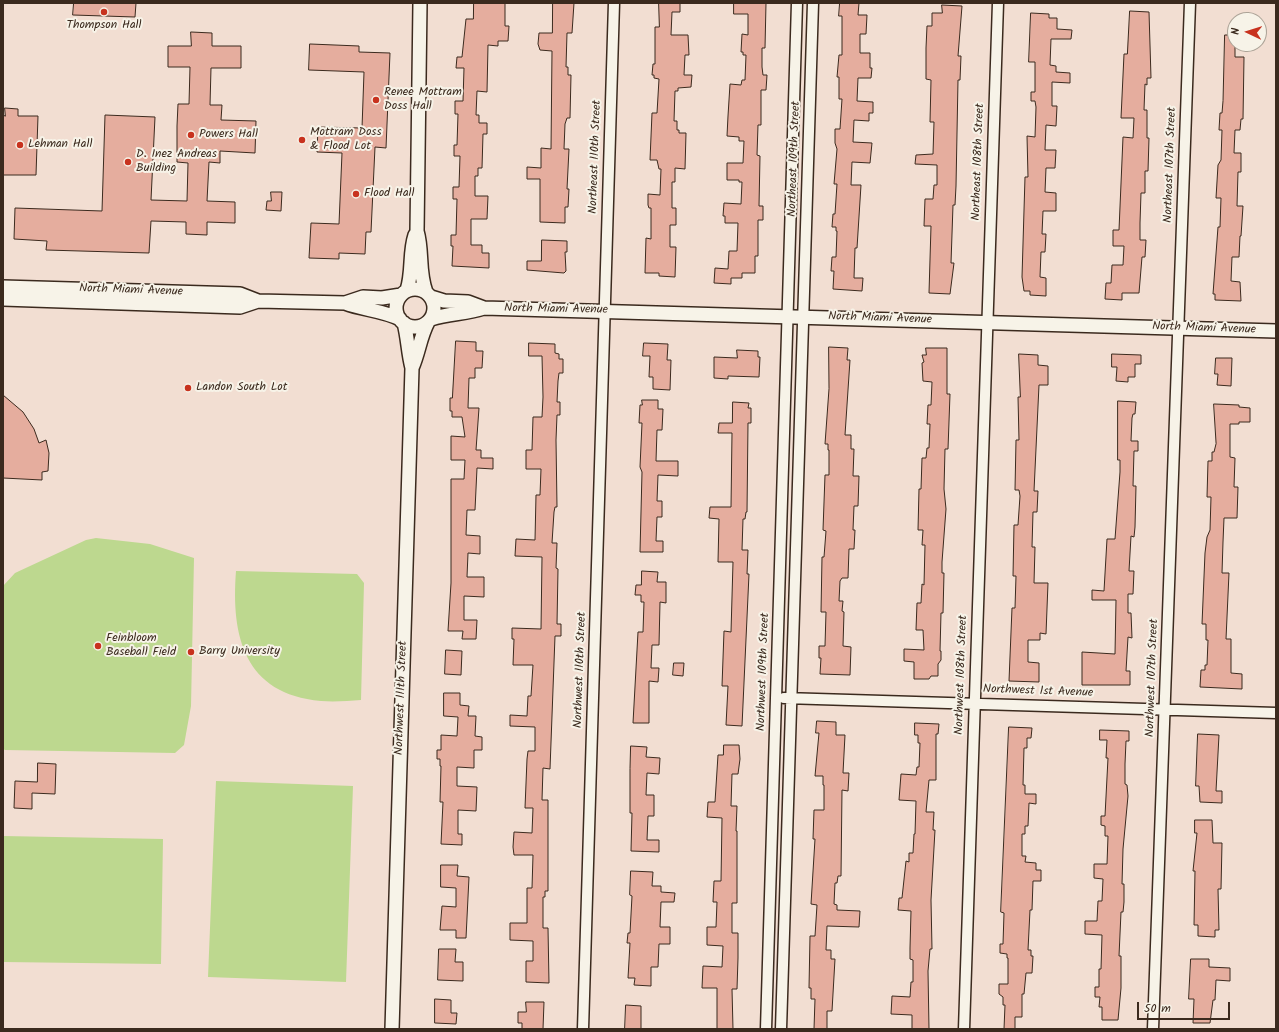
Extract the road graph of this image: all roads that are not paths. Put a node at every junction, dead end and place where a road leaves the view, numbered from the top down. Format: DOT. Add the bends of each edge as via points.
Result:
graph roads {
  1 [pos="420,3"];
  2 [pos="614,3"];
  3 [pos="797,3"];
  4 [pos="813,3"];
  5 [pos="998,3"];
  6 [pos="1190,3"];
  7 [pos="795,66"];
  8 [pos="811,66"];
  9 [pos="792,163"];
  10 [pos="808,164"];
  11 [pos="417,231"];
  12 [pos="3,287"];
  13 [pos="404,293"];
  14 [pos="429,294"];
  15 [pos="93,296"];
  16 [pos="3,300"];
  17 [pos="345,303"];
  18 [pos="484,308"];
  19 [pos="605,311"];
  20 [pos="787,316"];
  21 [pos="803,317"];
  22 [pos="402,321"];
  23 [pos="429,321"];
  24 [pos="986,322"];
  25 [pos="1177,328"];
  26 [pos="1276,331"];
  27 [pos="412,368"];
  28 [pos="784,443"];
  29 [pos="799,443"];
  30 [pos="780,567"];
  31 [pos="795,568"];
  32 [pos="776,698"];
  33 [pos="791,699"];
  34 [pos="974,704"];
  35 [pos="1165,709"];
  36 [pos="1276,713"];
  37 [pos="772,828"];
  38 [pos="787,828"];
  39 [pos="769,941"];
  40 [pos="783,941"];
  41 [pos="392,1029"];
  42 [pos="584,1029"];
  43 [pos="766,1029"];
  44 [pos="781,1029"];
  45 [pos="964,1029"];
  46 [pos="1153,1029"];
  1 -- 11 [label="street"];
  2 -- 19 [label="street, Northeast 110th Street"];
  3 -- 7 [label="street, Northeast 109th Street"];
  4 -- 8 [label="street, Northeast 109th Street"];
  5 -- 24 [label="street, Northeast 108th Street"];
  6 -- 25 [label="street, Northeast 107th Street"];
  7 -- 8 [label="street"];
  7 -- 9 [label="street, Northeast 109th Street"];
  8 -- 10 [label="street, Northeast 109th Street"];
  9 -- 10 [label="street"];
  9 -- 20 [label="street, Northeast 109th Street"];
  10 -- 21 [label="street, Northeast 109th Street"];
  11 -- 13 [label="street" via="412,244 410,277"];
  11 -- 14 [label="street" via="421,244 421,276"];
  12 -- 15 [label="street, North Miami Avenue"];
  13 -- 14 [label="street" via="416,288"];
  13 -- 17 [label="street, North Miami Avenue" via="382,298 363,297"];
  13 -- 22 [label="street" via="396,309"];
  14 -- 18 [label="street, North Miami Avenue" via="444,301 468,302"];
  14 -- 23 [label="street" via="434,308"];
  15 -- 16 [label="street, North Miami Avenue"];
  15 -- 17 [label="street, North Miami Avenue" via="240,294 258,301"];
  17 -- 22 [label="street, North Miami Avenue" via="362,310 380,311"];
  18 -- 19 [label="street, North Miami Avenue"];
  18 -- 23 [label="street, North Miami Avenue" via="467,314 447,314"];
  19 -- 20 [label="street, North Miami Avenue"];
  19 -- 42 [label="street, Northwest 110th Street"];
  20 -- 21 [label="street, North Miami Avenue"];
  20 -- 28 [label="street, Northwest 109th Street"];
  21 -- 24 [label="street, North Miami Avenue"];
  21 -- 29 [label="street"];
  22 -- 23 [label="street" via="419,327"];
  22 -- 27 [label="street, Northwest 111th Street"];
  23 -- 27 [label="street, Northwest 111th Street" via="420,338 418,354"];
  24 -- 25 [label="street, North Miami Avenue"];
  24 -- 34 [label="street, Northwest 108th Street"];
  25 -- 26 [label="street, North Miami Avenue"];
  25 -- 35 [label="street, Northwest 107th Street"];
  27 -- 41 [label="street, Northwest 111th Street"];
  28 -- 29 [label="street"];
  28 -- 30 [label="street, Northwest 109th Street"];
  29 -- 31 [label="street"];
  30 -- 31 [label="street"];
  30 -- 32 [label="street, Northwest 109th Street"];
  31 -- 33 [label="street"];
  32 -- 33 [label="street, Northwest 1st Avenue"];
  32 -- 37 [label="street, Northwest 109th Street"];
  33 -- 34 [label="street, Northwest 1st Avenue"];
  33 -- 38 [label="street"];
  34 -- 35 [label="street, Northwest 1st Avenue"];
  34 -- 45 [label="street, Northwest 108th Street"];
  35 -- 36 [label="street, Northwest 1st Avenue"];
  35 -- 46 [label="street, Northwest 107th Street"];
  37 -- 38 [label="street"];
  37 -- 39 [label="street, Northwest 109th Street"];
  38 -- 40 [label="street"];
  39 -- 40 [label="street"];
  39 -- 43 [label="street, Northwest 109th Street"];
  40 -- 44 [label="street"];
}
